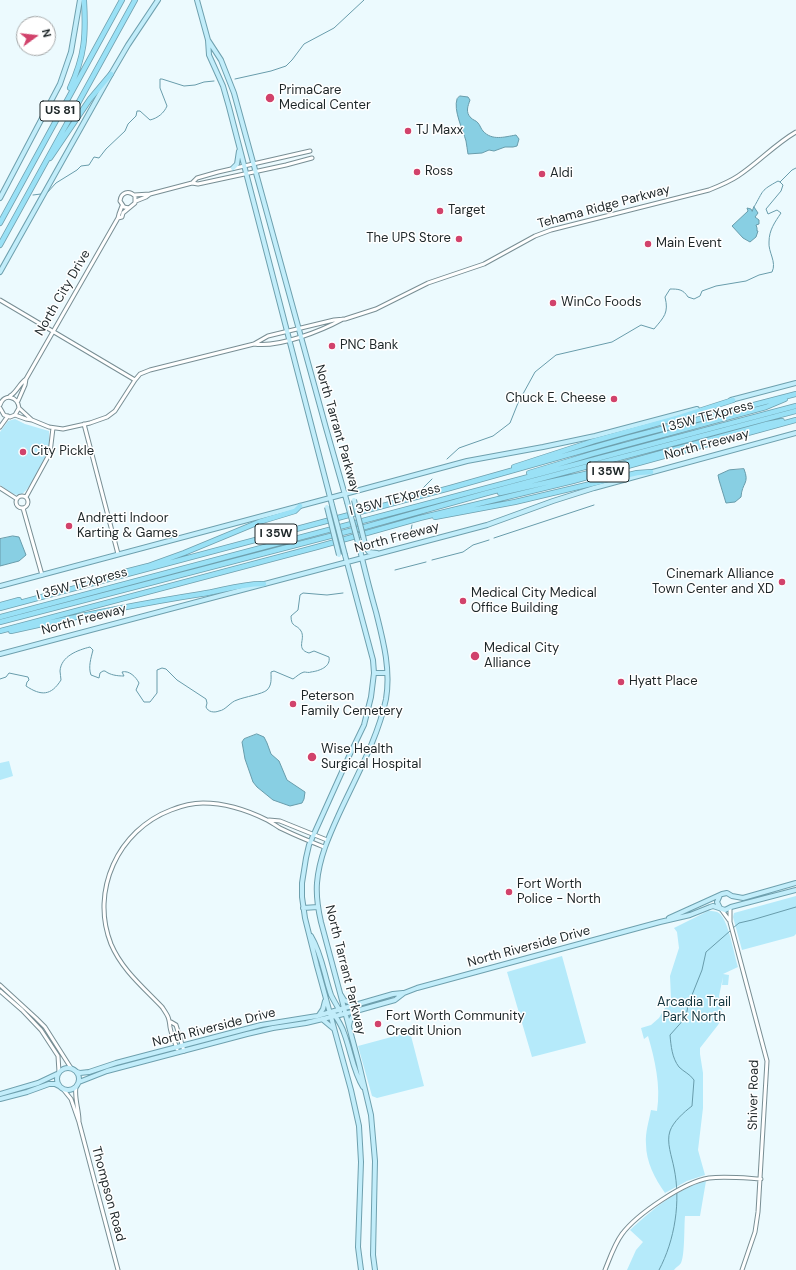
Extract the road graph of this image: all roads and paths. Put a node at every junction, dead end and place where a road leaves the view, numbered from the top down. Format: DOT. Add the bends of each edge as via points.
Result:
graph roads {
  1 [pos="80,0"];
  2 [pos="84,0"];
  3 [pos="122,0"];
  4 [pos="136,0"];
  5 [pos="158,0"];
  6 [pos="197,0"];
  7 [pos="208,40"];
  8 [pos="111,74"];
  9 [pos="57,116"];
  10 [pos="796,132"];
  11 [pos="240,149"];
  12 [pos="310,151"];
  13 [pos="312,158"];
  14 [pos="254,164"];
  15 [pos="244,166"];
  16 [pos="233,168"];
  17 [pos="256,171"];
  18 [pos="246,173"];
  19 [pos="38,174"];
  20 [pos="192,183"];
  21 [pos="150,194"];
  22 [pos="134,195"];
  23 [pos="0,198"];
  24 [pos="136,201"];
  25 [pos="122,206"];
  26 [pos="129,208"];
  27 [pos="118,218"];
  28 [pos="0,223"];
  29 [pos="0,245"];
  30 [pos="0,272"];
  31 [pos="0,300"];
  32 [pos="345,319"];
  33 [pos="299,328"];
  34 [pos="53,331"];
  35 [pos="287,331"];
  36 [pos="301,336"];
  37 [pos="290,340"];
  38 [pos="254,344"];
  39 [pos="26,379"];
  40 [pos="135,380"];
  41 [pos="796,383"];
  42 [pos="796,395"];
  43 [pos="9,397"];
  44 [pos="2,398"];
  45 [pos="733,400"];
  46 [pos="18,401"];
  47 [pos="0,404"];
  48 [pos="796,406"];
  49 [pos="0,408"];
  50 [pos="19,408"];
  51 [pos="796,411"];
  52 [pos="2,413"];
  53 [pos="15,415"];
  54 [pos="8,416"];
  55 [pos="0,417"];
  56 [pos="32,420"];
  57 [pos="796,420"];
  58 [pos="84,424"];
  59 [pos="0,427"];
  60 [pos="53,428"];
  61 [pos="796,433"];
  62 [pos="652,472"];
  63 [pos="0,488"];
  64 [pos="450,488"];
  65 [pos="475,490"];
  66 [pos="356,492"];
  67 [pos="486,493"];
  68 [pos="345,494"];
  69 [pos="26,497"];
  70 [pos="330,498"];
  71 [pos="18,499"];
  72 [pos="321,500"];
  73 [pos="300,506"];
  74 [pos="23,508"];
  75 [pos="420,518"];
  76 [pos="118,554"];
  77 [pos="381,554"];
  78 [pos="362,559"];
  79 [pos="348,562"];
  80 [pos="338,564"];
  81 [pos="42,574"];
  82 [pos="102,582"];
  83 [pos="264,584"];
  84 [pos="0,586"];
  85 [pos="73,589"];
  86 [pos="0,604"];
  87 [pos="0,608"];
  88 [pos="0,617"];
  89 [pos="0,622"];
  90 [pos="0,633"];
  91 [pos="0,654"];
  92 [pos="374,673"];
  93 [pos="387,673"];
  94 [pos="267,820"];
  95 [pos="314,834"];
  96 [pos="327,840"];
  97 [pos="311,841"];
  98 [pos="324,847"];
  99 [pos="796,883"];
  100 [pos="796,890"];
  101 [pos="720,895"];
  102 [pos="732,896"];
  103 [pos="318,906"];
  104 [pos="303,908"];
  105 [pos="721,908"];
  106 [pos="731,908"];
  107 [pos="660,922"];
  108 [pos="730,922"];
  109 [pos="309,932"];
  110 [pos="0,985"];
  111 [pos="0,991"];
  112 [pos="339,993"];
  113 [pos="404,993"];
  114 [pos="325,997"];
  115 [pos="355,1005"];
  116 [pos="356,1010"];
  117 [pos="342,1011"];
  118 [pos="332,1014"];
  119 [pos="317,1016"];
  120 [pos="322,1019"];
  121 [pos="171,1022"];
  122 [pos="44,1027"];
  123 [pos="349,1028"];
  124 [pos="41,1030"];
  125 [pos="334,1030"];
  126 [pos="183,1045"];
  127 [pos="176,1047"];
  128 [pos="184,1051"];
  129 [pos="178,1053"];
  130 [pos="71,1068"];
  131 [pos="77,1072"];
  132 [pos="58,1073"];
  133 [pos="79,1082"];
  134 [pos="76,1087"];
  135 [pos="61,1088"];
  136 [pos="366,1092"];
  137 [pos="0,1094"];
  138 [pos="0,1099"];
  139 [pos="79,1122"];
  140 [pos="761,1179"];
  141 [pos="118,1270"];
  142 [pos="360,1270"];
  143 [pos="375,1270"];
  144 [pos="605,1270"];
  145 [pos="742,1270"];
  1 -- 23 [label="main road" via="71,52 60,84"];
  2 -- 9 [label="highway" via="85,34 80,62"];
  3 -- 9 [label="highway, US 81"];
  4 -- 19 [label="highway, US 81"];
  5 -- 8 [label="main road"];
  6 -- 7 [label="main road, North Tarrant Parkway"];
  7 -- 11 [label="main road, North Tarrant Parkway" via="209,55 223,86"];
  7 -- 14 [label="main road, North Tarrant Parkway" via="221,60 234,93"];
  8 -- 19 [label="highway"];
  8 -- 30 [label="main road"];
  9 -- 28 [label="highway, US 81"];
  10 -- 32 [label="street, Tehama Ridge Parkway" via="724,184 551,230 484,264 437,279 376,309"];
  11 -- 15 [label="main road, North Tarrant Parkway"];
  11 -- 16 [label="main road"];
  12 -- 14 [label="street"];
  13 -- 17 [label="street"];
  14 -- 15 [label="street"];
  14 -- 17 [label="main road, North Tarrant Parkway"];
  15 -- 16 [label="street"];
  15 -- 18 [label="main road, North Tarrant Parkway"];
  16 -- 20 [label="street" via="197,178"];
  17 -- 18 [label="street"];
  17 -- 33 [label="main road, North Tarrant Parkway"];
  18 -- 20 [label="street" via="198,184"];
  18 -- 35 [label="main road, North Tarrant Parkway"];
  19 -- 29 [label="highway, US 81"];
  20 -- 21 [label="street"];
  21 -- 22 [label="street"];
  21 -- 24 [label="street"];
  22 -- 24 [label="street"];
  22 -- 25 [label="street" via="128,192 123,194 120,201"];
  24 -- 26 [label="street" via="134,206"];
  25 -- 26 [label="street"];
  25 -- 27 [label="street, North City Drive"];
  26 -- 27 [label="street, North City Drive"];
  27 -- 34 [label="street, North City Drive"];
  31 -- 34 [label="street"];
  32 -- 33 [label="street, Tehama Ridge Parkway"];
  32 -- 36 [label="street, Tehama Ridge Parkway" via="318,332"];
  33 -- 35 [label="street, Tehama Ridge Parkway"];
  33 -- 36 [label="main road, North Tarrant Parkway"];
  34 -- 39 [label="street, North City Drive"];
  34 -- 40 [label="street"];
  35 -- 37 [label="main road, North Tarrant Parkway"];
  35 -- 38 [label="street, Tehama Ridge Parkway" via="268,336"];
  36 -- 37 [label="street, Tehama Ridge Parkway"];
  36 -- 68 [label="main road, North Tarrant Parkway"];
  37 -- 38 [label="street, Tehama Ridge Parkway"];
  37 -- 70 [label="main road, North Tarrant Parkway"];
  38 -- 40 [label="street, Tehama Ridge Parkway" via="150,370 140,374"];
  39 -- 43 [label="street, North City Drive"];
  39 -- 46 [label="street, North City Drive"];
  40 -- 58 [label="street, Tehama Ridge Parkway" via="115,411 107,417"];
  41 -- 45 [label="main road"];
  42 -- 64 [label="highway, North Freeway / I 35W" via="627,438"];
  42 -- 65 [label="highway" via="766,407 480,486"];
  43 -- 44 [label="street"];
  43 -- 46 [label="street"];
  44 -- 47 [label="street"];
  45 -- 64 [label="highway" via="594,441 508,470 459,482"];
  45 -- 66 [label="main road" via="596,436 467,461"];
  46 -- 50 [label="street"];
  48 -- 65 [label="highway, I 35W TEXpress"];
  49 -- 52 [label="street"];
  50 -- 53 [label="street"];
  50 -- 56 [label="street, Tehama Ridge Parkway"];
  51 -- 67 [label="highway, I 35W TEXpress"];
  52 -- 54 [label="street"];
  52 -- 55 [label="street"];
  53 -- 54 [label="street"];
  53 -- 56 [label="street, Tehama Ridge Parkway"];
  54 -- 59 [label="street"];
  56 -- 60 [label="street, Tehama Ridge Parkway"];
  57 -- 67 [label="highway" via="767,424 585,474 492,494"];
  57 -- 75 [label="highway, North Freeway / I 35W" via="573,481"];
  58 -- 60 [label="street, Tehama Ridge Parkway" via="63,429"];
  58 -- 76 [label="street"];
  60 -- 69 [label="street" via="50,453"];
  61 -- 62 [label="main road, North Freeway"];
  62 -- 75 [label="highway" via="620,476 515,502 428,519"];
  62 -- 77 [label="main road, North Freeway" via="553,501 487,525"];
  63 -- 71 [label="street"];
  64 -- 82 [label="highway, North Freeway / I 35W"];
  65 -- 88 [label="highway, I 35W TEXpress"];
  66 -- 68 [label="main road"];
  66 -- 77 [label="main road, bridge" via="354,500 366,548 369,552"];
  67 -- 89 [label="highway, I 35W TEXpress"];
  68 -- 70 [label="main road"];
  68 -- 78 [label="main road, North Tarrant Parkway, bridge"];
  69 -- 71 [label="street"];
  69 -- 74 [label="street" via="28,504"];
  70 -- 72 [label="main road"];
  70 -- 79 [label="main road, North Tarrant Parkway, bridge"];
  71 -- 74 [label="street" via="17,504"];
  72 -- 73 [label="main road"];
  72 -- 80 [label="main road, bridge" via="327,507 340,560"];
  73 -- 76 [label="main road"];
  73 -- 82 [label="highway" via="148,566 109,576"];
  74 -- 81 [label="street"];
  75 -- 90 [label="highway, North Freeway / I 35W"];
  76 -- 81 [label="main road"];
  77 -- 78 [label="main road, North Freeway"];
  78 -- 79 [label="main road, North Freeway"];
  78 -- 93 [label="main road, North Tarrant Parkway" via="381,632"];
  79 -- 80 [label="main road, North Freeway"];
  79 -- 92 [label="main road, North Tarrant Parkway"];
  80 -- 83 [label="main road, North Freeway"];
  81 -- 84 [label="main road"];
  82 -- 85 [label="highway, North Freeway / I 35W"];
  83 -- 90 [label="highway" via="135,605"];
  83 -- 91 [label="main road, North Freeway"];
  85 -- 86 [label="highway" via="66,588"];
  85 -- 87 [label="highway, North Freeway / I 35W"];
  92 -- 93 [label="main road"];
  92 -- 95 [label="main road, North Tarrant Parkway" via="364,725"];
  93 -- 96 [label="main road, North Tarrant Parkway" via="386,697 380,722"];
  94 -- 95 [label="street" via="280,821"];
  94 -- 97 [label="street"];
  94 -- 121 [label="street" via="226,805 203,803 182,806 158,815 142,826 125,844 115,860 104,899 108,935 124,966 162,1007"];
  95 -- 96 [label="street"];
  95 -- 97 [label="main road, North Tarrant Parkway"];
  96 -- 98 [label="main road, North Tarrant Parkway"];
  97 -- 98 [label="street"];
  97 -- 104 [label="main road, North Tarrant Parkway" via="303,870"];
  98 -- 103 [label="main road, North Tarrant Parkway" via="317,883"];
  99 -- 102 [label="main road" via="743,898"];
  100 -- 106 [label="main road"];
  101 -- 102 [label="main road" via="727,893"];
  101 -- 105 [label="main road" via="717,902"];
  101 -- 107 [label="main road, North Riverside Drive"];
  102 -- 106 [label="main road" via="734,903"];
  103 -- 104 [label="main road"];
  103 -- 112 [label="main road, North Tarrant Parkway"];
  104 -- 109 [label="main road, North Tarrant Parkway"];
  105 -- 106 [label="main road"];
  105 -- 107 [label="main road, North Riverside Drive" via="710,907"];
  105 -- 108 [label="street, Shiver Road"];
  106 -- 108 [label="street, Shiver Road"];
  107 -- 113 [label="main road, North Riverside Drive"];
  108 -- 140 [label="street, Shiver Road" via="766,1061"];
  109 -- 114 [label="main road, North Tarrant Parkway"];
  109 -- 117 [label="main road" via="324,966 332,995"];
  110 -- 122 [label="street" via="25,1006"];
  111 -- 124 [label="street"];
  112 -- 115 [label="main road" via="344,1000"];
  112 -- 117 [label="main road, North Tarrant Parkway"];
  113 -- 115 [label="main road, North Riverside Drive"];
  113 -- 116 [label="main road, North Riverside Drive" via="395,1000"];
  114 -- 118 [label="main road, North Tarrant Parkway"];
  114 -- 119 [label="main road" via="324,1008"];
  115 -- 117 [label="main road, North Riverside Drive"];
  116 -- 117 [label="main road, North Riverside Drive"];
  116 -- 123 [label="main road"];
  117 -- 118 [label="main road, North Riverside Drive"];
  117 -- 123 [label="main road, North Tarrant Parkway"];
  118 -- 119 [label="main road, North Riverside Drive"];
  118 -- 120 [label="main road, North Riverside Drive"];
  118 -- 125 [label="main road, North Tarrant Parkway"];
  118 -- 136 [label="main road" via="344,1031 358,1080"];
  119 -- 126 [label="main road, North Riverside Drive" via="269,1023"];
  120 -- 125 [label="main road"];
  120 -- 128 [label="main road, North Riverside Drive" via="265,1030"];
  121 -- 126 [label="street" via="176,1025"];
  121 -- 127 [label="street" via="170,1028"];
  122 -- 124 [label="street"];
  122 -- 130 [label="street"];
  123 -- 136 [label="main road, North Tarrant Parkway"];
  124 -- 132 [label="street" via="58,1056"];
  125 -- 142 [label="main road, North Tarrant Parkway" via="359,1126"];
  126 -- 127 [label="main road, North Riverside Drive"];
  126 -- 128 [label="street"];
  127 -- 129 [label="street"];
  127 -- 131 [label="main road, North Riverside Drive" via="89,1072"];
  128 -- 129 [label="main road, North Riverside Drive"];
  129 -- 133 [label="main road, North Riverside Drive" via="108,1071"];
  130 -- 131 [label="main road"];
  130 -- 132 [label="main road" via="63,1068"];
  131 -- 133 [label="main road"];
  132 -- 135 [label="main road" via="56,1081"];
  132 -- 137 [label="main road" via="32,1085"];
  133 -- 134 [label="main road"];
  134 -- 135 [label="main road" via="70,1090"];
  134 -- 139 [label="street, Thompson Road"];
  135 -- 138 [label="main road" via="49,1084"];
  135 -- 139 [label="street, Thompson Road" via="71,1099"];
  136 -- 143 [label="main road, North Tarrant Parkway" via="375,1161"];
  139 -- 141 [label="street, Thompson Road"];
  140 -- 144 [label="street" via="719,1177 686,1185 636,1220 623,1233"];
  140 -- 145 [label="street, Shiver Road" via="755,1232"];
}
